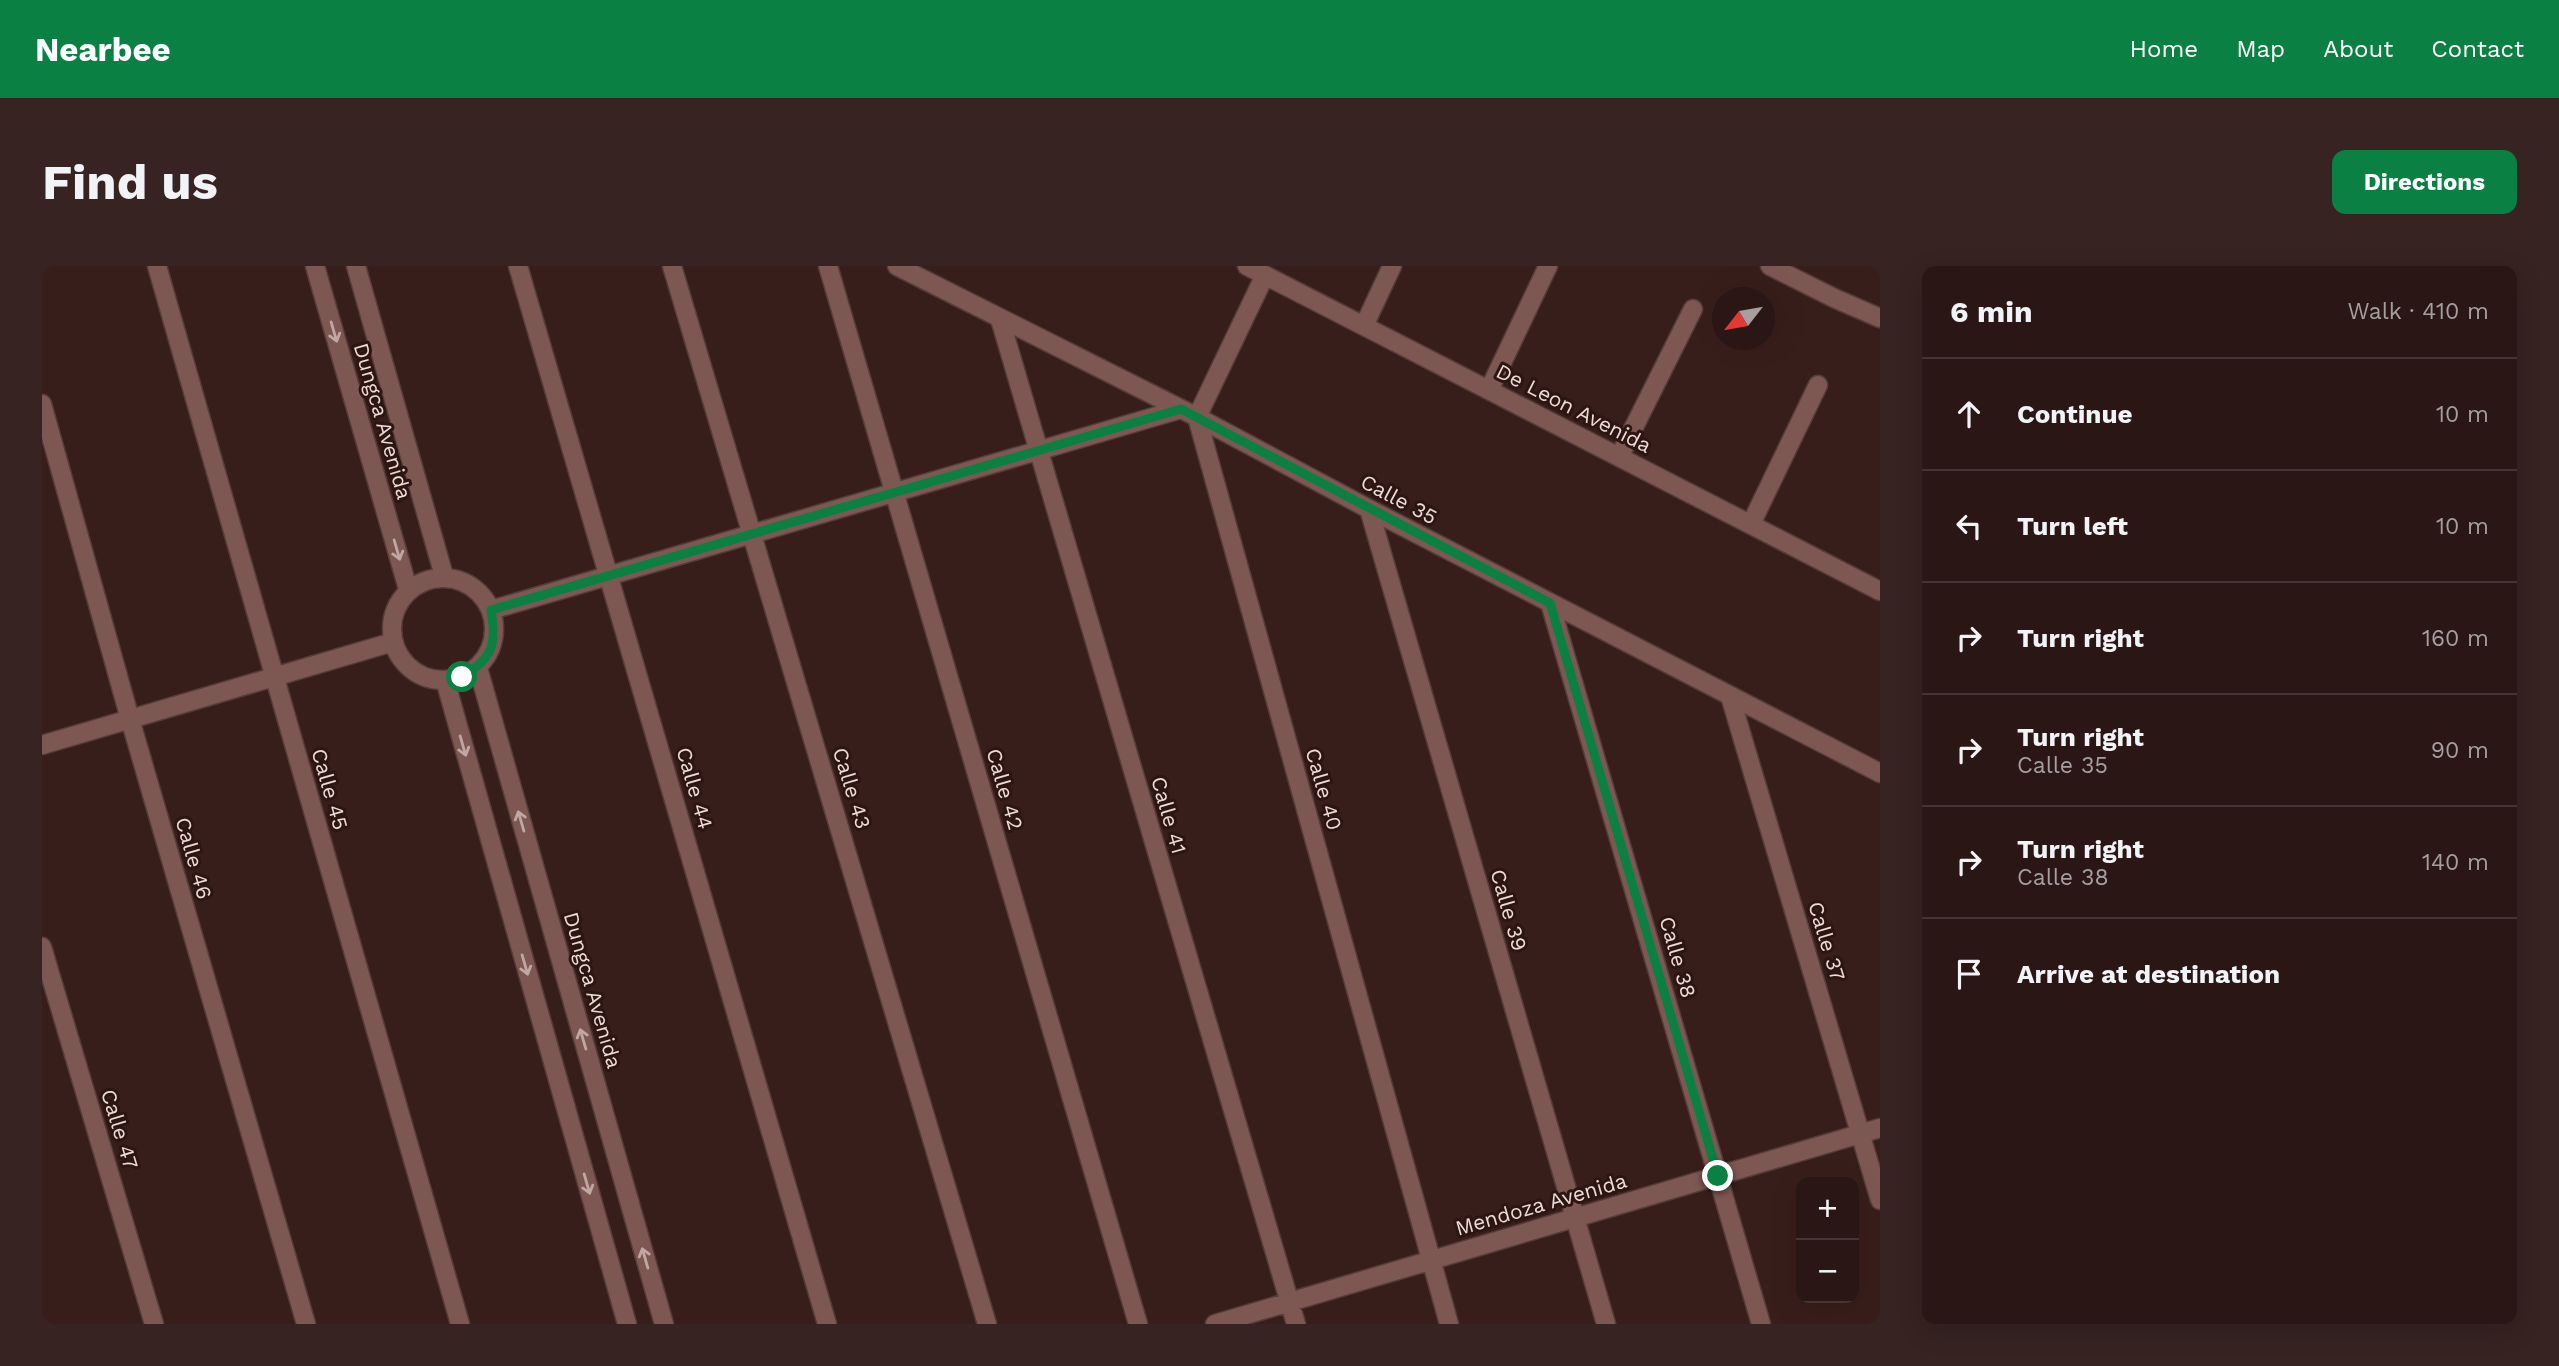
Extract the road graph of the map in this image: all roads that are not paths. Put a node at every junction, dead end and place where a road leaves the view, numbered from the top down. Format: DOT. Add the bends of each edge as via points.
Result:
graph roads {
  1 [pos="157,266"];
  2 [pos="315,266"];
  3 [pos="356,266"];
  4 [pos="517,266"];
  5 [pos="672,266"];
  6 [pos="828,266"];
  7 [pos="897,266"];
  8 [pos="1247,266"];
  9 [pos="1392,266"];
  10 [pos="1548,266"];
  11 [pos="1770,266"];
  12 [pos="1265,275"];
  13 [pos="1693,309"];
  14 [pos="1880,318"];
  15 [pos="1000,319"];
  16 [pos="1364,326"];
  17 [pos="1818,385"];
  18 [pos="1489,390"];
  19 [pos="42,404"];
  20 [pos="1181,409"];
  21 [pos="1197,417"];
  22 [pos="1038,451"];
  23 [pos="1619,457"];
  24 [pos="894,493"];
  25 [pos="1369,509"];
  26 [pos="1751,524"];
  27 [pos="752,534"];
  28 [pos="444,576"];
  29 [pos="609,576"];
  30 [pos="408,590"];
  31 [pos="1880,591"];
  32 [pos="1550,603"];
  33 [pos="491,610"];
  34 [pos="393,642"];
  35 [pos="478,668"];
  36 [pos="275,678"];
  37 [pos="445,680"];
  38 [pos="1730,696"];
  39 [pos="130,719"];
  40 [pos="42,745"];
  41 [pos="1880,773"];
  42 [pos="42,947"];
  43 [pos="1880,1128"];
  44 [pos="1861,1134"];
  45 [pos="1718,1176"];
  46 [pos="1880,1200"];
  47 [pos="1574,1218"];
  48 [pos="1432,1260"];
  49 [pos="1289,1302"];
  50 [pos="154,1324"];
  51 [pos="306,1324"];
  52 [pos="460,1324"];
  53 [pos="627,1324"];
  54 [pos="664,1324"];
  55 [pos="827,1324"];
  56 [pos="988,1324"];
  57 [pos="1138,1324"];
  58 [pos="1214,1324"];
  59 [pos="1296,1324"];
  60 [pos="1450,1324"];
  61 [pos="1606,1324"];
  62 [pos="1761,1324"];
  1 -- 36 [label="street, Calle 45"];
  2 -- 30 [label="street, Dungca Avenida, one-way"];
  3 -- 28 [label="street, Dungca Avenida"];
  4 -- 29 [label="street, Calle 44"];
  5 -- 27 [label="street, Calle 43"];
  6 -- 24 [label="street, Calle 42"];
  7 -- 15 [label="street, Calle 35"];
  8 -- 12 [label="street, De Leon Avenida"];
  9 -- 16 [label="street"];
  10 -- 18 [label="street"];
  11 -- 14 [label="street"];
  12 -- 16 [label="street, De Leon Avenida"];
  12 -- 21 [label="street"];
  13 -- 23 [label="street"];
  15 -- 20 [label="street, Calle 35"];
  15 -- 22 [label="street, Calle 41"];
  16 -- 18 [label="street, De Leon Avenida"];
  17 -- 26 [label="street"];
  18 -- 23 [label="street, De Leon Avenida"];
  19 -- 39 [label="street, Calle 46"];
  20 -- 21 [label="street, Calle 35"];
  20 -- 22 [label="street"];
  21 -- 25 [label="street, Calle 35"];
  21 -- 48 [label="street, Calle 40"];
  22 -- 24 [label="street"];
  22 -- 49 [label="street, Calle 41"];
  23 -- 26 [label="street, De Leon Avenida"];
  24 -- 27 [label="street"];
  24 -- 57 [label="street, Calle 42"];
  25 -- 32 [label="street, Calle 35"];
  25 -- 47 [label="street, Calle 39"];
  26 -- 31 [label="street, De Leon Avenida"];
  27 -- 29 [label="street"];
  27 -- 56 [label="street, Calle 43"];
  28 -- 30 [label="street"];
  28 -- 33 [label="street" via="464,581 482,594"];
  29 -- 33 [label="street"];
  29 -- 55 [label="street, Calle 44"];
  30 -- 34 [label="street" via="393,614"];
  32 -- 38 [label="street, Calle 35"];
  32 -- 45 [label="street, Calle 38"];
  33 -- 35 [label="street" via="495,633"];
  34 -- 36 [label="street"];
  34 -- 37 [label="street" via="412,670"];
  35 -- 37 [label="street"];
  54 -- 35 [label="street, Dungca Avenida, one-way"];
  36 -- 39 [label="street"];
  36 -- 52 [label="street, Calle 45"];
  37 -- 53 [label="street, one-way"];
  38 -- 41 [label="street, Calle 35"];
  38 -- 44 [label="street, Calle 37"];
  39 -- 40 [label="street"];
  39 -- 51 [label="street, Calle 46"];
  42 -- 50 [label="street, Calle 47"];
  43 -- 44 [label="street, Mendoza Avenida"];
  44 -- 45 [label="street, Mendoza Avenida"];
  44 -- 46 [label="street, Calle 37"];
  45 -- 47 [label="street, Mendoza Avenida"];
  45 -- 62 [label="street, Calle 38"];
  47 -- 48 [label="street, Mendoza Avenida"];
  47 -- 61 [label="street, Calle 39"];
  48 -- 49 [label="street, Mendoza Avenida"];
  48 -- 60 [label="street, Calle 40"];
  49 -- 58 [label="street, Mendoza Avenida"];
  49 -- 59 [label="street, Calle 41"];
}
